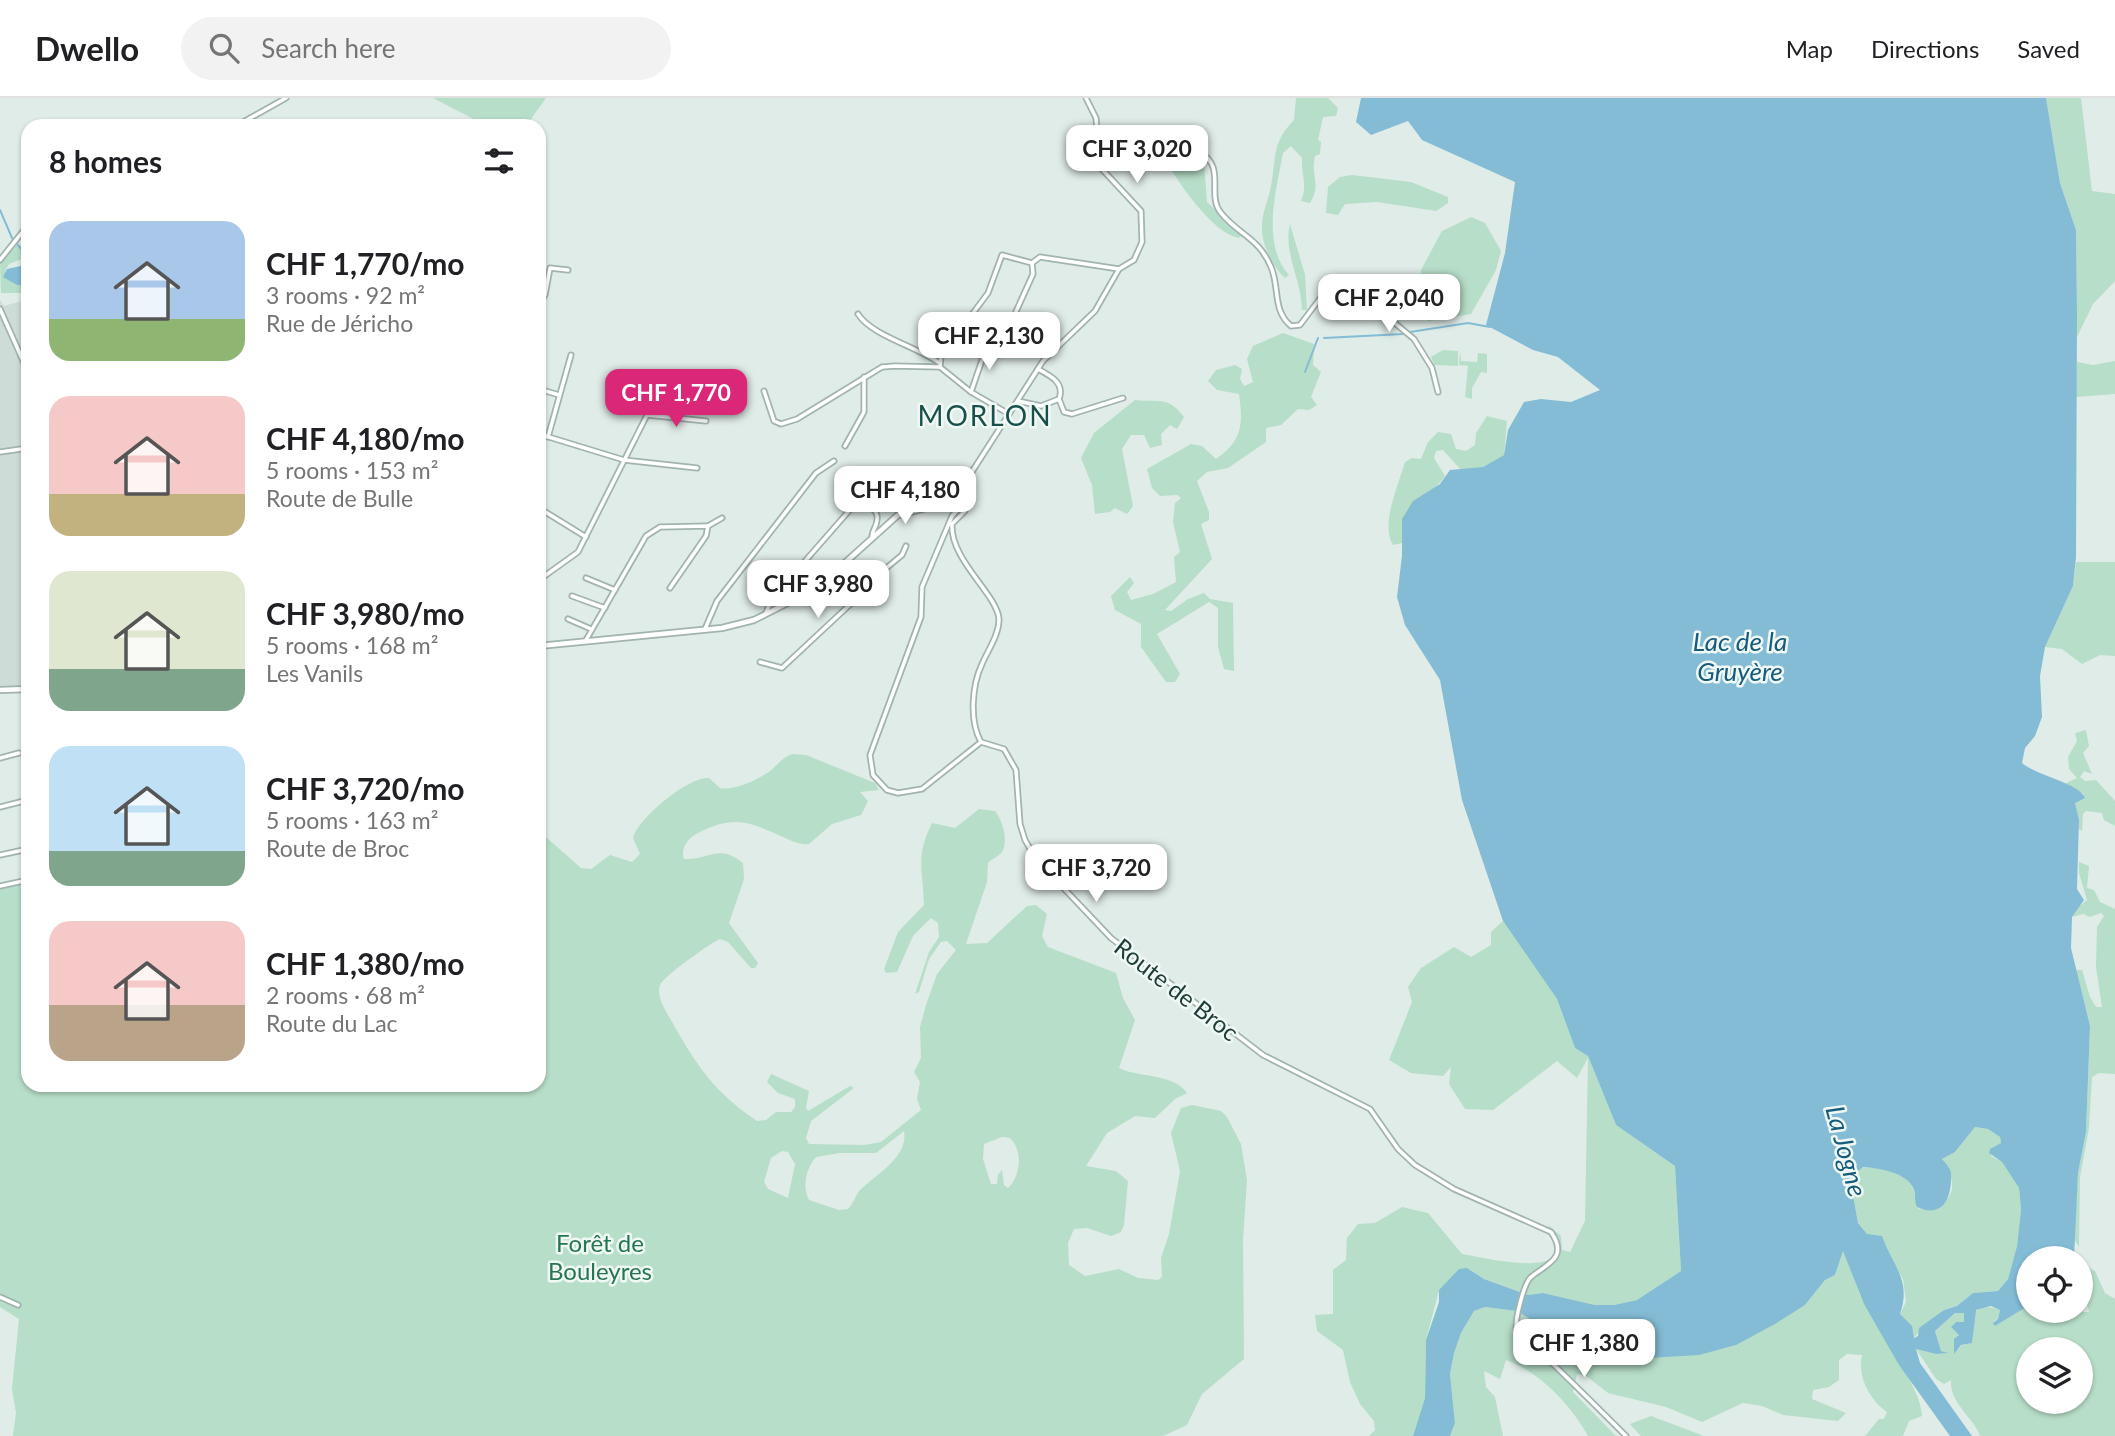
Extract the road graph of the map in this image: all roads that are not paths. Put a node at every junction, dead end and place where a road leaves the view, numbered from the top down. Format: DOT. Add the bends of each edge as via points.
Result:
graph roads {
  1 [pos="286,98"];
  2 [pos="1086,98"];
  3 [pos="248,119"];
  4 [pos="1098,132"];
  5 [pos="21,235"];
  6 [pos="0,260"];
  7 [pos="1032,264"];
  8 [pos="1119,269"];
  9 [pos="568,270"];
  10 [pos="546,290"];
  11 [pos="0,309"];
  12 [pos="858,314"];
  13 [pos="1014,316"];
  14 [pos="996,349"];
  15 [pos="571,355"];
  16 [pos="21,356"];
  17 [pos="939,365"];
  18 [pos="1037,368"];
  19 [pos="864,377"];
  20 [pos="622,381"];
  21 [pos="654,389"];
  22 [pos="546,391"];
  23 [pos="764,391"];
  24 [pos="971,392"];
  25 [pos="1438,392"];
  26 [pos="559,395"];
  27 [pos="1123,398"];
  28 [pos="1059,399"];
  29 [pos="1018,401"];
  30 [pos="648,413"];
  31 [pos="1009,414"];
  32 [pos="706,421"];
  33 [pos="548,437"];
  34 [pos="845,446"];
  35 [pos="21,449"];
  36 [pos="0,452"];
  37 [pos="624,460"];
  38 [pos="834,461"];
  39 [pos="697,468"];
  40 [pos="959,492"];
  41 [pos="965,502"];
  42 [pos="546,512"];
  43 [pos="722,518"];
  44 [pos="708,526"];
  45 [pos="586,537"];
  46 [pos="872,537"];
  47 [pos="906,546"];
  48 [pos="845,563"];
  49 [pos="546,576"];
  50 [pos="586,578"];
  51 [pos="866,586"];
  52 [pos="670,589"];
  53 [pos="615,590"];
  54 [pos="572,596"];
  55 [pos="605,608"];
  56 [pos="766,615"];
  57 [pos="568,619"];
  58 [pos="591,629"];
  59 [pos="705,629"];
  60 [pos="586,640"];
  61 [pos="546,645"];
  62 [pos="760,662"];
  63 [pos="21,689"];
  64 [pos="0,690"];
  65 [pos="981,742"];
  66 [pos="19,753"];
  67 [pos="0,758"];
  68 [pos="21,802"];
  69 [pos="0,807"];
  70 [pos="21,850"];
  71 [pos="0,855"];
  72 [pos="21,882"];
  73 [pos="0,886"];
  74 [pos="0,1297"];
  75 [pos="18,1305"];
  76 [pos="1626,1436"];
  1 -- 3 [label="street"];
  2 -- 4 [label="street"];
  4 -- 8 [label="street" via="1100,167 1142,211 1142,242 1134,260"];
  4 -- 25 [label="street" via="1164,138 1206,157 1213,166 1215,206 1259,244 1273,272 1284,320 1300,326 1331,284 1374,297 1390,319 1414,339 1432,368"];
  5 -- 6 [label="street"];
  7 -- 8 [label="street" via="1040,257"];
  7 -- 13 [label="street" via="1033,274"];
  7 -- 17 [label="street" via="1002,255 988,293"];
  8 -- 18 [label="street" via="1102,303"];
  9 -- 10 [label="street" via="550,268"];
  11 -- 16 [label="street"];
  12 -- 17 [label="street" via="871,328 908,343"];
  14 -- 24 [label="street" via="982,360"];
  15 -- 26 [label="street"];
  17 -- 19 [label="street" via="882,367"];
  17 -- 24 [label="street"];
  18 -- 28 [label="street" via="1059,384"];
  18 -- 29 [label="street"];
  19 -- 23 [label="street" via="797,419 781,424 774,421"];
  19 -- 34 [label="street" via="864,412"];
  20 -- 30 [label="street" via="620,407"];
  21 -- 30 [label="street"];
  22 -- 26 [label="street"];
  24 -- 31 [label="street"];
  26 -- 33 [label="street"];
  27 -- 28 [label="street" via="1072,414 1064,412"];
  28 -- 29 [label="street" via="1041,406"];
  29 -- 31 [label="street"];
  30 -- 32 [label="street"];
  30 -- 37 [label="street"];
  31 -- 40 [label="street"];
  33 -- 37 [label="street"];
  35 -- 36 [label="street"];
  37 -- 39 [label="street"];
  37 -- 45 [label="street"];
  38 -- 59 [label="street" via="816,473 725,592"];
  40 -- 41 [label="street"];
  40 -- 46 [label="street" via="942,504 898,516"];
  41 -- 65 [label="street" via="965,511 952,524 953,536 975,581 997,608 999,620 980,668 974,705 973,728"];
  41 -- 65 [label="street" via="952,516 922,587 921,617 870,765 887,790 913,792"];
  42 -- 45 [label="street"];
  43 -- 44 [label="street"];
  44 -- 52 [label="street"];
  44 -- 53 [label="street" via="660,527 646,536"];
  45 -- 49 [label="street" via="566,563"];
  46 -- 48 [label="street"];
  46 -- 56 [label="street" via="875,512 855,504 771,600"];
  47 -- 51 [label="street" via="902,555"];
  48 -- 51 [label="street"];
  48 -- 56 [label="street" via="817,588"];
  50 -- 53 [label="street"];
  51 -- 62 [label="street" via="782,668"];
  53 -- 55 [label="street"];
  54 -- 55 [label="street"];
  55 -- 58 [label="street"];
  56 -- 59 [label="street" via="732,627"];
  57 -- 58 [label="street"];
  58 -- 60 [label="street"];
  59 -- 60 [label="street"];
  60 -- 61 [label="street"];
  63 -- 64 [label="street"];
  65 -- 76 [label="street, Route de Broc" via="994,744 1011,757 1020,824 1036,859 1111,938 1263,1055 1370,1109 1402,1154 1422,1170 1551,1232 1557,1244 1554,1260 1527,1283 1517,1333"];
  66 -- 67 [label="street"];
  68 -- 69 [label="street"];
  70 -- 71 [label="street"];
  72 -- 73 [label="street"];
  74 -- 75 [label="street"];
}
